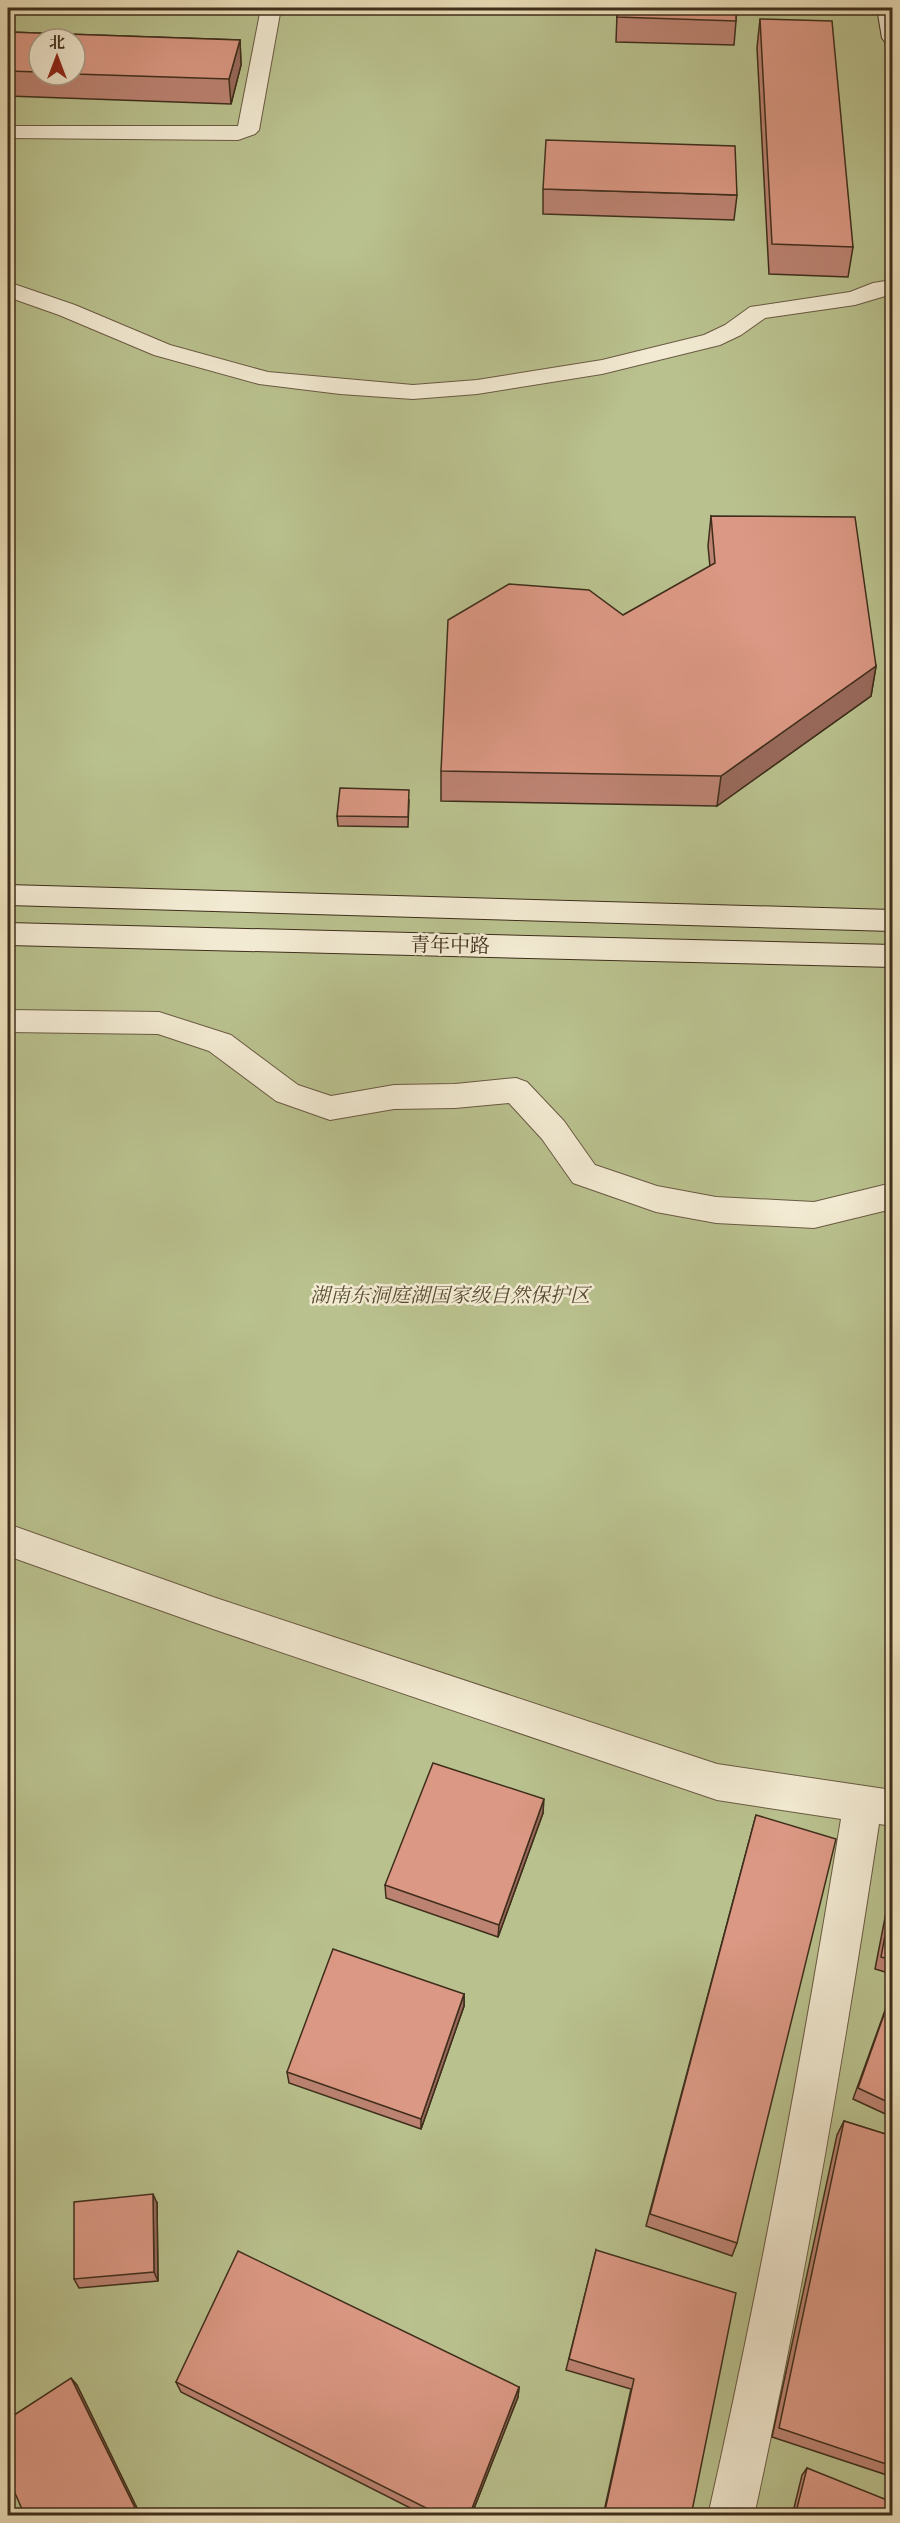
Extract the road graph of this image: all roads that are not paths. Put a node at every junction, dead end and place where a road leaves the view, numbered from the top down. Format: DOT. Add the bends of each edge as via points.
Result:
graph roads {
  1 [pos="271,8"];
  2 [pos="887,8"];
  3 [pos="892,38"];
  4 [pos="8,132"];
  5 [pos="892,287"];
  6 [pos="8,289"];
  7 [pos="8,896"];
  8 [pos="892,921"];
  9 [pos="8,934"];
  10 [pos="892,956"];
  11 [pos="8,1021"];
  12 [pos="892,1196"];
  13 [pos="8,1540"];
  14 [pos="878,1806"];
  15 [pos="731,2516"];
  1 -- 4 [label="street" via="248,130 238,134"];
  2 -- 3 [label="street"];
  5 -- 6 [label="street" via="855,298 758,312 712,340 602,367 477,387 413,392 267,379 162,350"];
  7 -- 8 [label="street"];
  9 -- 10 [label="street, 青年中路"];
  11 -- 12 [label="street" via="159,1023 220,1043 287,1093 330,1108 394,1097 516,1090 553,1130 584,1174 656,1199 716,1210 814,1215"];
  13 -- 14 [label="street" via="717,1782"];
  14 -- 15 [label="street" via="822,2058 765,2367"];
}
